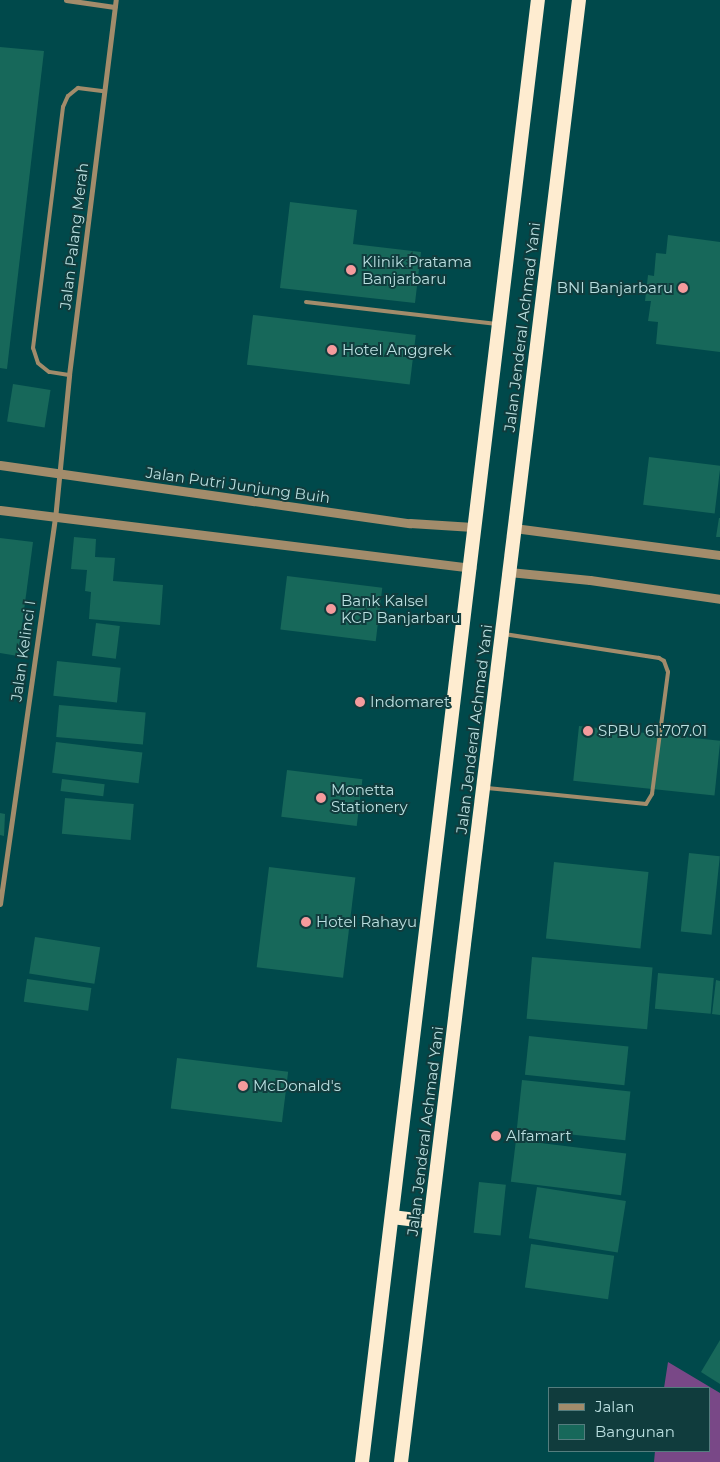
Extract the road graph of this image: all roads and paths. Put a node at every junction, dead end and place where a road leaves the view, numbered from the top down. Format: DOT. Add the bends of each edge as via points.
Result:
graph roads {
  1 [pos="66,0"];
  2 [pos="116,0"];
  3 [pos="538,0"];
  4 [pos="579,0"];
  5 [pos="115,7"];
  6 [pos="104,91"];
  7 [pos="306,302"];
  8 [pos="500,324"];
  9 [pos="69,375"];
  10 [pos="0,465"];
  11 [pos="60,475"];
  12 [pos="0,510"];
  13 [pos="55,520"];
  14 [pos="473,527"];
  15 [pos="514,528"];
  16 [pos="720,554"];
  17 [pos="471,568"];
  18 [pos="509,572"];
  19 [pos="720,599"];
  20 [pos="502,634"];
  21 [pos="484,788"];
  22 [pos="0,904"];
  23 [pos="392,1217"];
  24 [pos="430,1222"];
  25 [pos="362,1462"];
  26 [pos="401,1462"];
  1 -- 5 [label="street"];
  2 -- 5 [label="street, Jalan Palang Merah"];
  3 -- 8 [label="highway, Jalan Jenderal Achmad Yani"];
  4 -- 15 [label="highway, Jalan Jenderal Achmad Yani"];
  5 -- 6 [label="street, Jalan Palang Merah"];
  6 -- 9 [label="street, Jalan Palang Merah"];
  6 -- 9 [label="lane" via="78,88 68,96 62,116 33,348 38,363 49,372"];
  7 -- 8 [label="lane"];
  8 -- 14 [label="highway, Jalan Jenderal Achmad Yani"];
  9 -- 11 [label="street, Jalan Palang Merah"];
  10 -- 11 [label="street, Jalan Putri Junjung Buih"];
  11 -- 13 [label="street, Jalan Kelinci I"];
  11 -- 14 [label="street, Jalan Putri Junjung Buih" via="410,523"];
  12 -- 13 [label="street"];
  13 -- 17 [label="street"];
  13 -- 22 [label="street, Jalan Kelinci I"];
  14 -- 17 [label="highway, Jalan Jenderal Achmad Yani"];
  15 -- 16 [label="street"];
  15 -- 18 [label="highway, Jalan Jenderal Achmad Yani"];
  17 -- 23 [label="highway, Jalan Jenderal Achmad Yani"];
  18 -- 19 [label="street"];
  18 -- 20 [label="highway, Jalan Jenderal Achmad Yani"];
  20 -- 21 [label="highway, Jalan Jenderal Achmad Yani"];
  20 -- 21 [label="lane" via="659,658 664,661 668,672 652,794 646,804"];
  21 -- 24 [label="highway, Jalan Jenderal Achmad Yani"];
  23 -- 24 [label="highway"];
  23 -- 25 [label="highway, Jalan Jenderal Achmad Yani"];
  24 -- 26 [label="highway, Jalan Jenderal Achmad Yani"];
}
